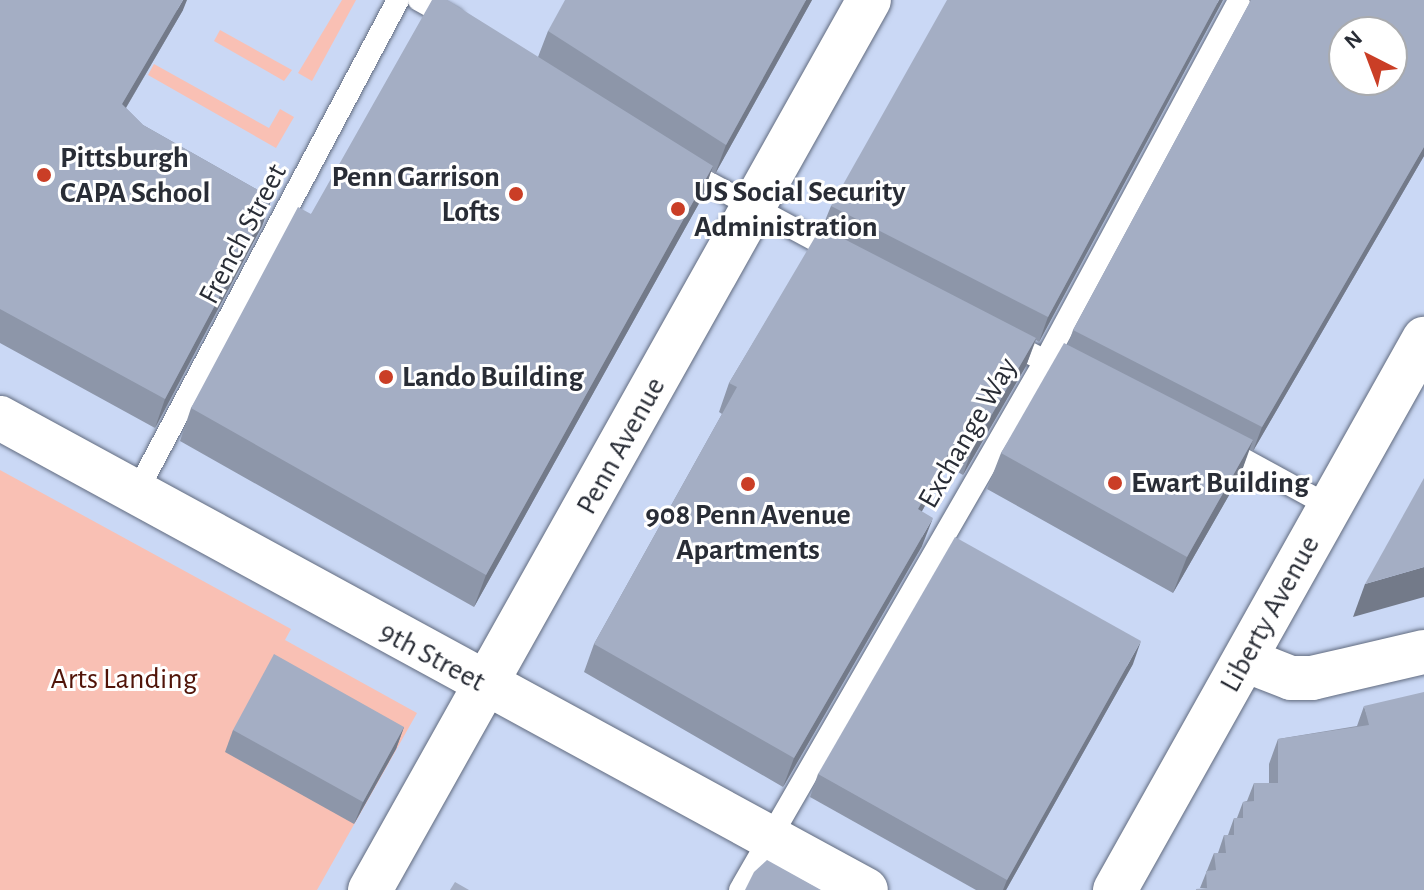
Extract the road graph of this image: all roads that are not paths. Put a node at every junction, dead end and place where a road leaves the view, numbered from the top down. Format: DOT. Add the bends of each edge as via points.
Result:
graph roads {
  1 [pos="398,0"];
  2 [pos="419,0"];
  3 [pos="869,0"];
  4 [pos="1239,0"];
  5 [pos="473,30"];
  6 [pos="656,151"];
  7 [pos="754,210"];
  8 [pos="865,267"];
  9 [pos="976,325"];
  10 [pos="1424,339"];
  11 [pos="1045,361"];
  12 [pos="1102,389"];
  13 [pos="0,418"];
  14 [pos="1202,438"];
  15 [pos="136,493"];
  16 [pos="1329,506"];
  17 [pos="1424,652"];
  18 [pos="1245,660"];
  19 [pos="485,685"];
  20 [pos="769,837"];
  21 [pos="370,890"];
  22 [pos="740,890"];
  23 [pos="866,890"];
  24 [pos="1115,890"];
  1 -- 15 [label="lane, French Street"];
  2 -- 5 [label="lane"];
  3 -- 7 [label="street, Penn Avenue"];
  4 -- 11 [label="lane, Exchange Way"];
  6 -- 7 [label="lane"];
  7 -- 8 [label="lane"];
  7 -- 19 [label="street, Penn Avenue"];
  9 -- 11 [label="lane"];
  10 -- 16 [label="street, Liberty Avenue"];
  11 -- 12 [label="lane"];
  11 -- 20 [label="lane, Exchange Way"];
  13 -- 15 [label="street, 9th Street"];
  14 -- 16 [label="lane"];
  15 -- 19 [label="street, 9th Street"];
  16 -- 18 [label="street, Liberty Avenue"];
  17 -- 18 [label="street" via="1312,678 1291,678"];
  18 -- 24 [label="street, Liberty Avenue"];
  19 -- 20 [label="street, 9th Street"];
  19 -- 21 [label="street, Penn Avenue"];
  20 -- 22 [label="lane, Exchange Way"];
  20 -- 23 [label="street, 9th Street"];
}
